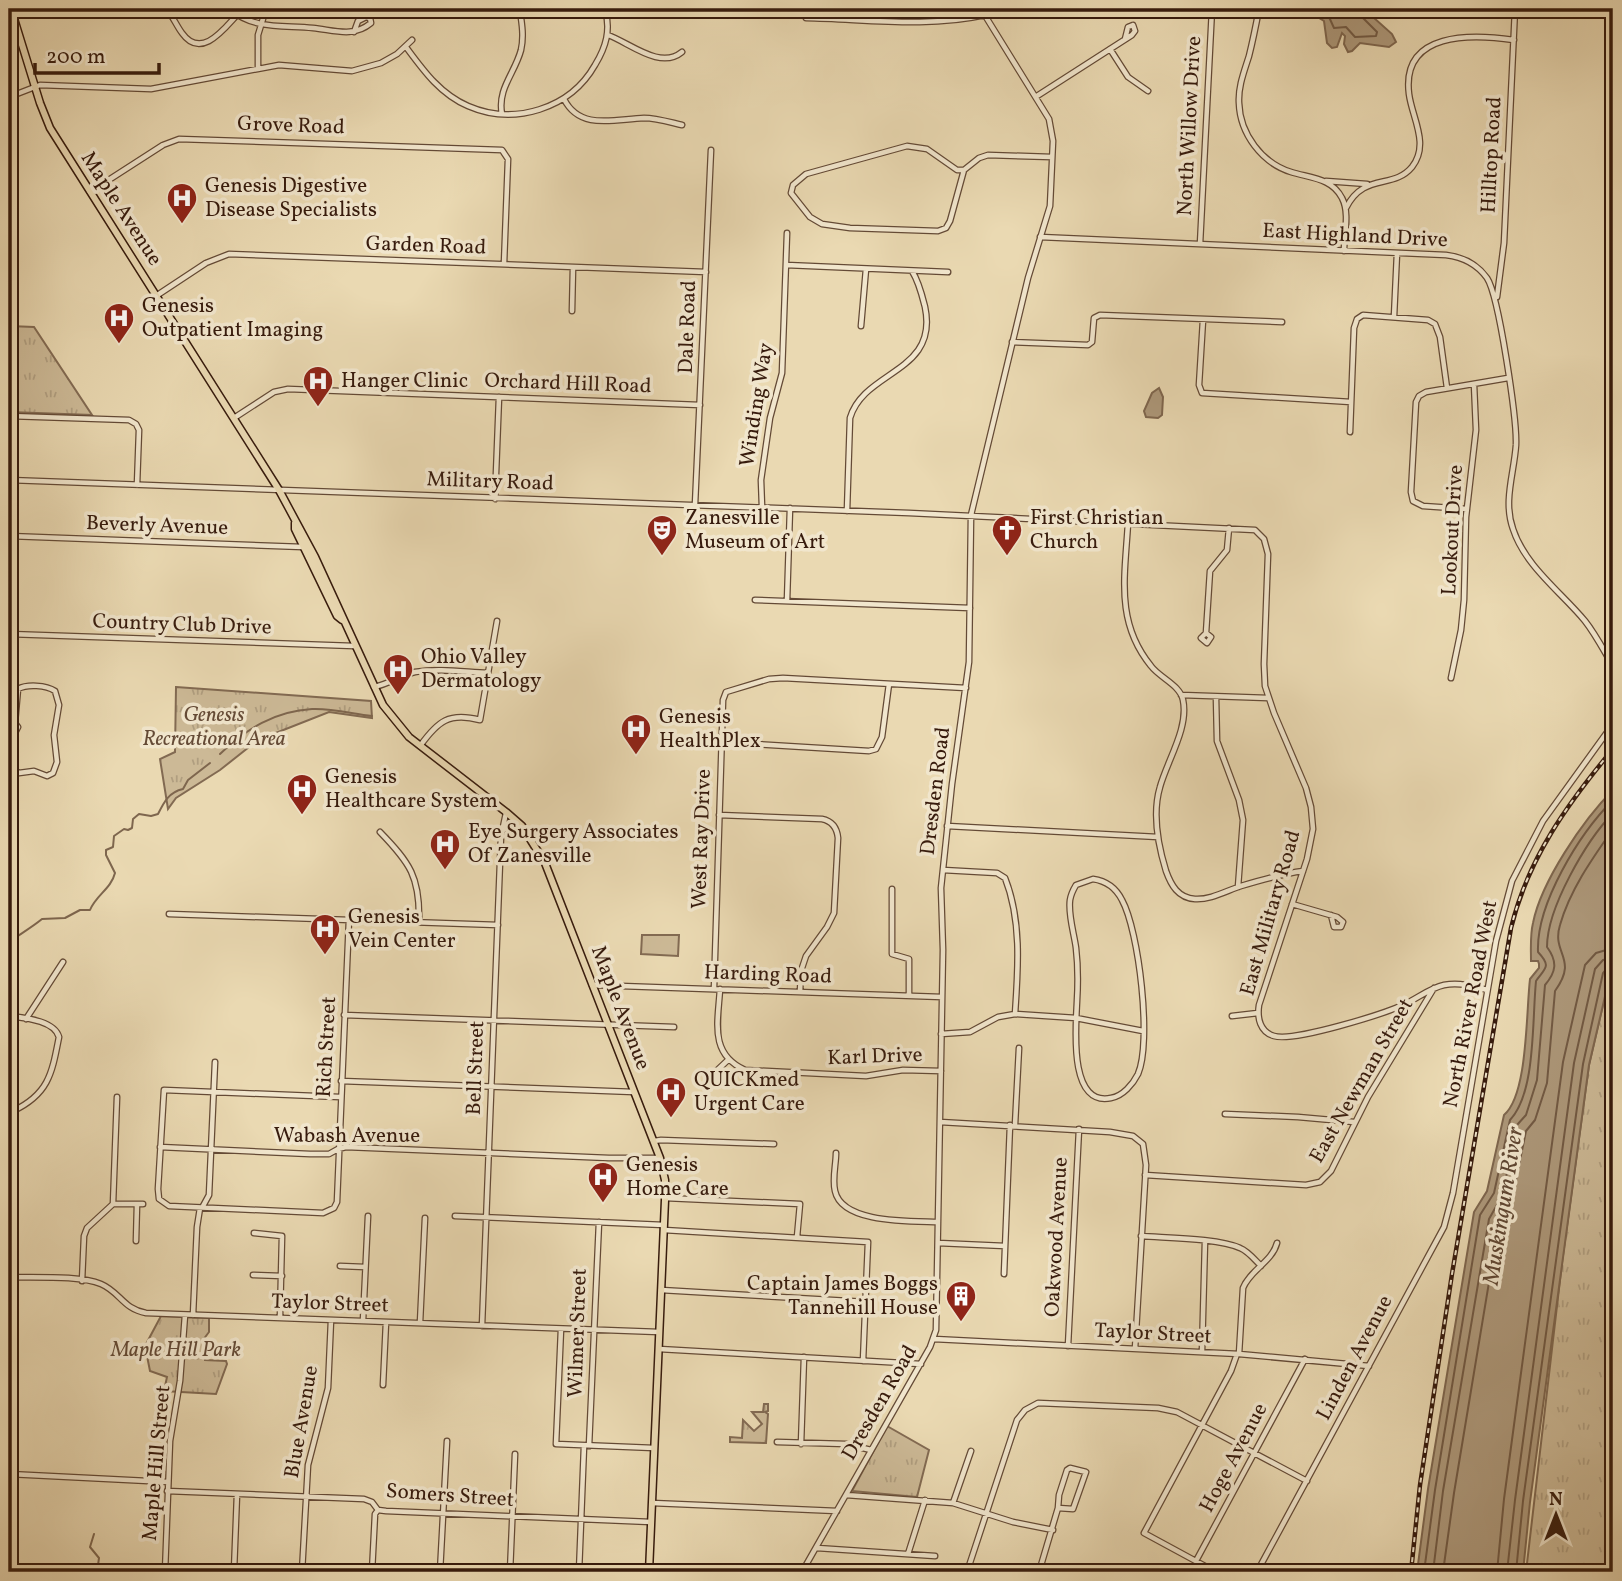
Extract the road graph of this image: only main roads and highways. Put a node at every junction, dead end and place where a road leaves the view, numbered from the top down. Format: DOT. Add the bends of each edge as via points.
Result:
graph roads {
  1 [pos="11,9"];
  2 [pos="295,523"];
  3 [pos="342,620"];
  4 [pos="649,1572"];
  1 -- 2 [label="main road, Maple Avenue" via="52,132 279,490"];
  2 -- 3 [label="main road, Maple Avenue"];
  2 -- 3 [label="main road, Maple Avenue"];
  3 -- 4 [label="main road, Maple Avenue" via="397,724 522,826 545,863 660,1158 665,1198"];
}
